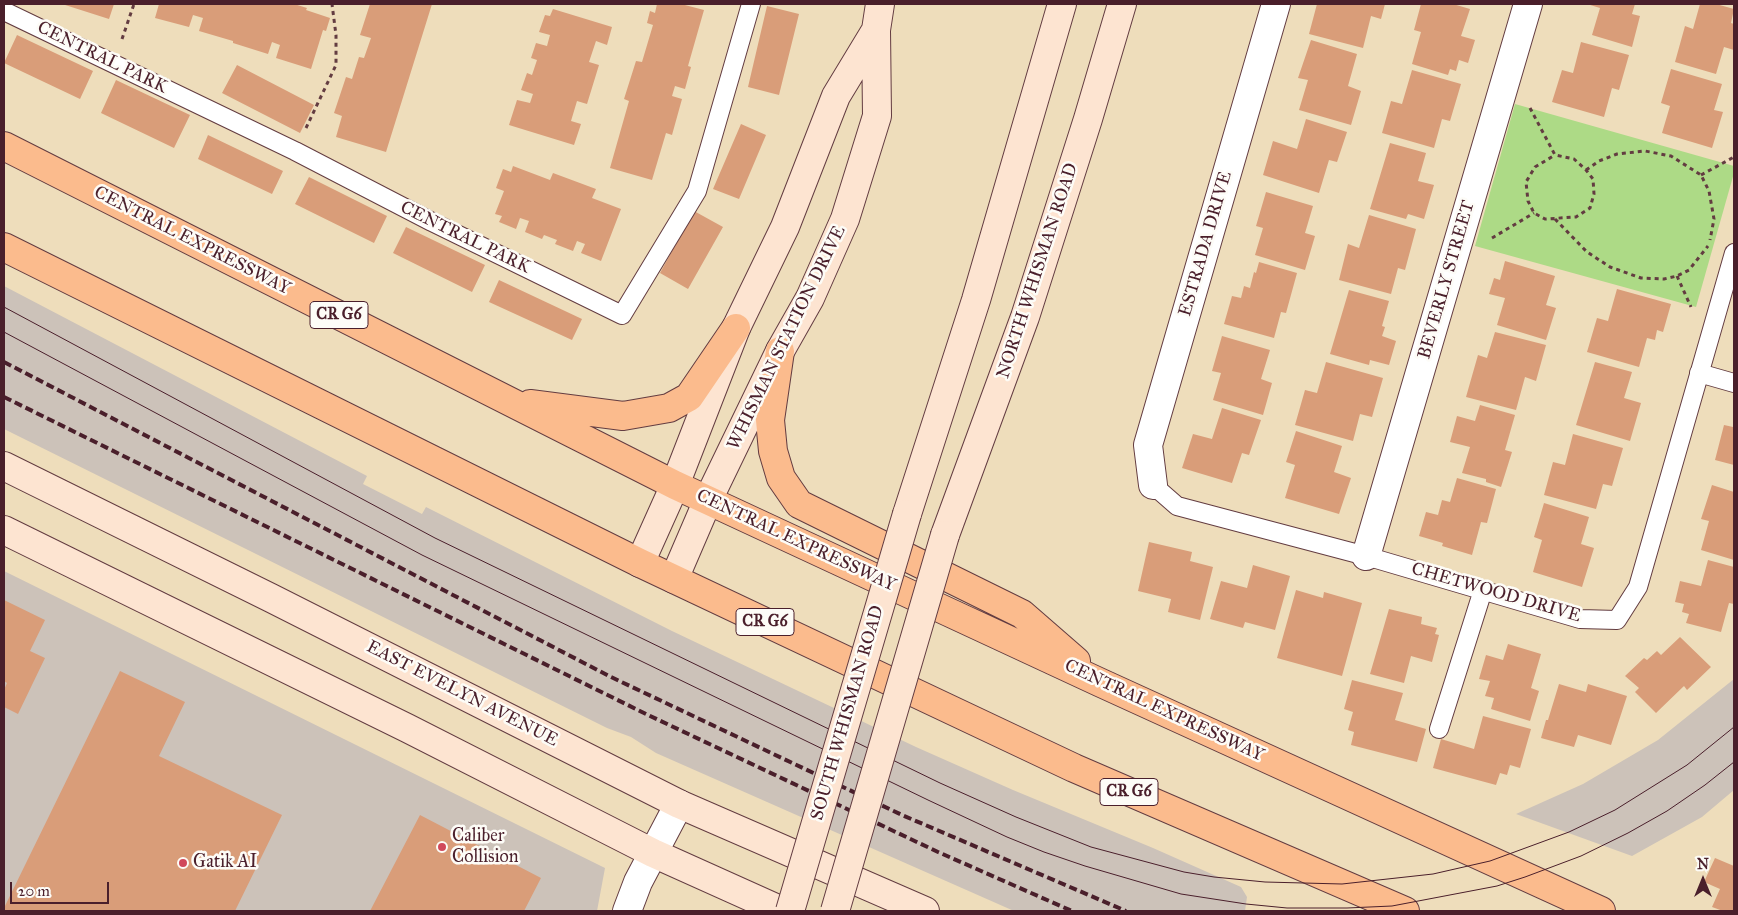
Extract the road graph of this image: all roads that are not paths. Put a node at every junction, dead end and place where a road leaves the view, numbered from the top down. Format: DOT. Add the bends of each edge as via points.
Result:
graph roads {
  1 [pos="6,4"];
  2 [pos="751,4"];
  3 [pos="1062,4"];
  4 [pos="1122,4"];
  5 [pos="1276,4"];
  6 [pos="1528,4"];
  7 [pos="4,11"];
  8 [pos="878,17"];
  9 [pos="4,146"];
  10 [pos="4,247"];
  11 [pos="1734,253"];
  12 [pos="736,328"];
  13 [pos="780,351"];
  14 [pos="1699,373"];
  15 [pos="1734,383"];
  16 [pos="512,402"];
  17 [pos="4,466"];
  18 [pos="675,485"];
  19 [pos="1153,485"];
  20 [pos="708,500"];
  21 [pos="4,530"];
  22 [pos="1366,556"];
  23 [pos="640,563"];
  24 [pos="674,579"];
  25 [pos="1483,590"];
  26 [pos="1099,682"];
  27 [pos="1440,729"];
  28 [pos="679,804"];
  29 [pos="653,853"];
  30 [pos="627,911"];
  31 [pos="782,911"];
  32 [pos="790,911"];
  33 [pos="835,911"];
  34 [pos="925,911"];
  35 [pos="1405,911"];
  36 [pos="1601,911"];
  1 -- 7 [label="lane, CENTRAL PARK"];
  2 -- 7 [label="lane, CENTRAL PARK" via="697,190 622,315 295,151"];
  3 -- 32 [label="main road, SOUTH WHISMAN ROAD, bridge" via="976,300 907,514"];
  4 -- 33 [label="main road, NORTH WHISMAN ROAD, bridge" via="1024,317 945,535"];
  5 -- 19 [label="street, ESTRADA DRIVE" via="1148,445"];
  6 -- 22 [label="street, BEVERLY STREET"];
  8 -- 12 [label="main road, WHISMAN STATION DRIVE" via="836,96 784,227"];
  8 -- 13 [label="main road, WHISMAN STATION DRIVE" via="877,116 845,219 810,298"];
  9 -- 16 [label="highway, CENTRAL EXPRESSWAY / CR G6"];
  10 -- 23 [label="highway, CR G6"];
  11 -- 14 [label="lane, CHETWOOD DRIVE"];
  12 -- 16 [label="highway" via="689,397 668,408 623,416"];
  12 -- 18 [label="main road, WHISMAN STATION DRIVE"];
  13 -- 20 [label="main road, WHISMAN STATION DRIVE"];
  13 -- 26 [label="highway" via="770,420 773,450 782,478 800,504 1022,614"];
  14 -- 15 [label="lane"];
  14 -- 25 [label="lane, CHETWOOD DRIVE" via="1638,587 1617,620 1580,619"];
  16 -- 18 [label="highway, CENTRAL EXPRESSWAY / CR G6"];
  17 -- 28 [label="main road, EAST EVELYN AVENUE"];
  18 -- 20 [label="highway, CENTRAL EXPRESSWAY / CR G6"];
  18 -- 23 [label="main road, WHISMAN STATION DRIVE"];
  19 -- 22 [label="lane, CHETWOOD DRIVE" via="1177,506"];
  20 -- 24 [label="main road, WHISMAN STATION DRIVE"];
  20 -- 26 [label="highway, CENTRAL EXPRESSWAY / CR G6"];
  21 -- 29 [label="main road"];
  22 -- 25 [label="lane, CHETWOOD DRIVE"];
  23 -- 24 [label="highway, CR G6"];
  24 -- 35 [label="highway, CR G6" via="1074,768"];
  25 -- 27 [label="lane"];
  26 -- 36 [label="highway, CENTRAL EXPRESSWAY / CR G6"];
  28 -- 29 [label="street"];
  28 -- 34 [label="main road, EAST EVELYN AVENUE"];
  29 -- 30 [label="street"];
  29 -- 31 [label="main road"];
}
